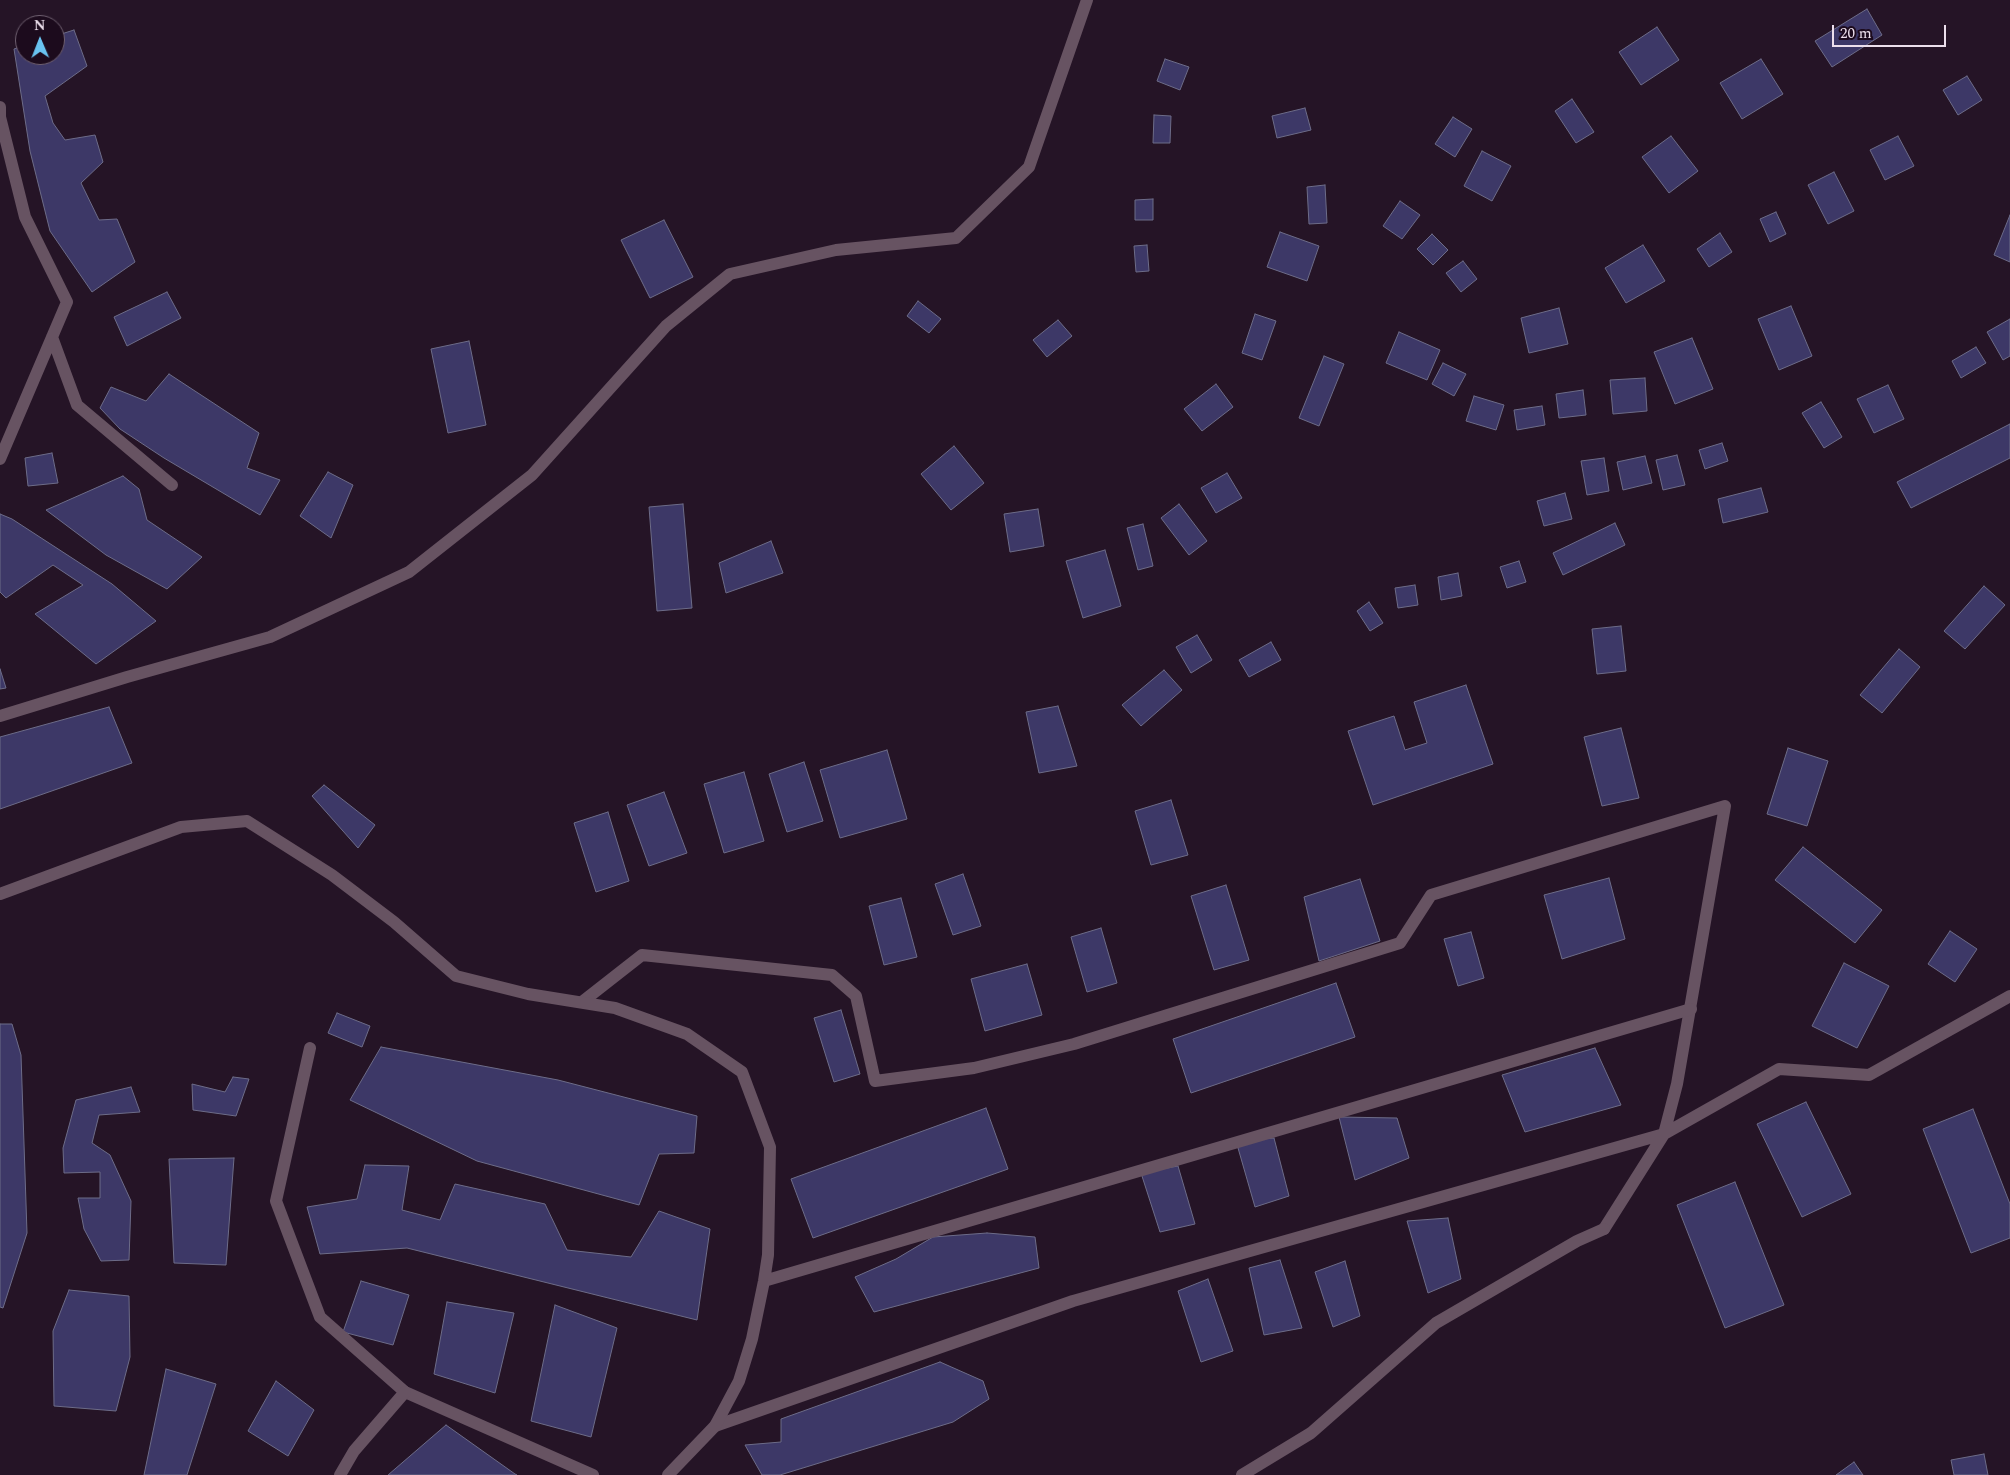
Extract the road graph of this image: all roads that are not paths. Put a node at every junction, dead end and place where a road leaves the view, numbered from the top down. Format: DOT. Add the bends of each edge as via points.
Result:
graph roads {
  1 [pos="1087,0"];
  2 [pos="0,106"];
  3 [pos="52,337"];
  4 [pos="0,459"];
  5 [pos="172,485"];
  6 [pos="0,716"];
  7 [pos="0,894"];
  8 [pos="2010,996"];
  9 [pos="582,1002"];
  10 [pos="1691,1009"];
  11 [pos="310,1048"];
  12 [pos="1664,1134"];
  13 [pos="764,1281"];
  14 [pos="405,1392"];
  15 [pos="715,1426"];
  16 [pos="340,1475"];
  17 [pos="593,1475"];
  18 [pos="668,1475"];
  19 [pos="1242,1475"];
  1 -- 6 [label="street" via="1029,167 956,238 836,250 730,274 666,326 532,475 409,572 270,636"];
  2 -- 3 [label="street" via="25,217 67,302"];
  3 -- 4 [label="street"];
  3 -- 5 [label="street" via="76,405"];
  7 -- 9 [label="street" via="180,827 247,821 332,875 394,922 456,976 528,994"];
  8 -- 12 [label="street" via="1869,1075 1779,1069"];
  9 -- 10 [label="street" via="642,955 832,975 856,996 875,1080 974,1068 1074,1044 1400,943 1431,895 1725,806"];
  9 -- 13 [label="street" via="615,1008 688,1034 742,1072 770,1147 768,1255"];
  10 -- 12 [label="street"];
  10 -- 13 [label="street"];
  11 -- 14 [label="street" via="276,1201 320,1317"];
  12 -- 15 [label="street" via="1073,1301"];
  12 -- 19 [label="street" via="1604,1229 1577,1241 1436,1323 1311,1433"];
  13 -- 15 [label="street" via="752,1339 738,1381"];
  14 -- 16 [label="street" via="354,1451"];
  14 -- 17 [label="street"];
  15 -- 18 [label="street"];
}
